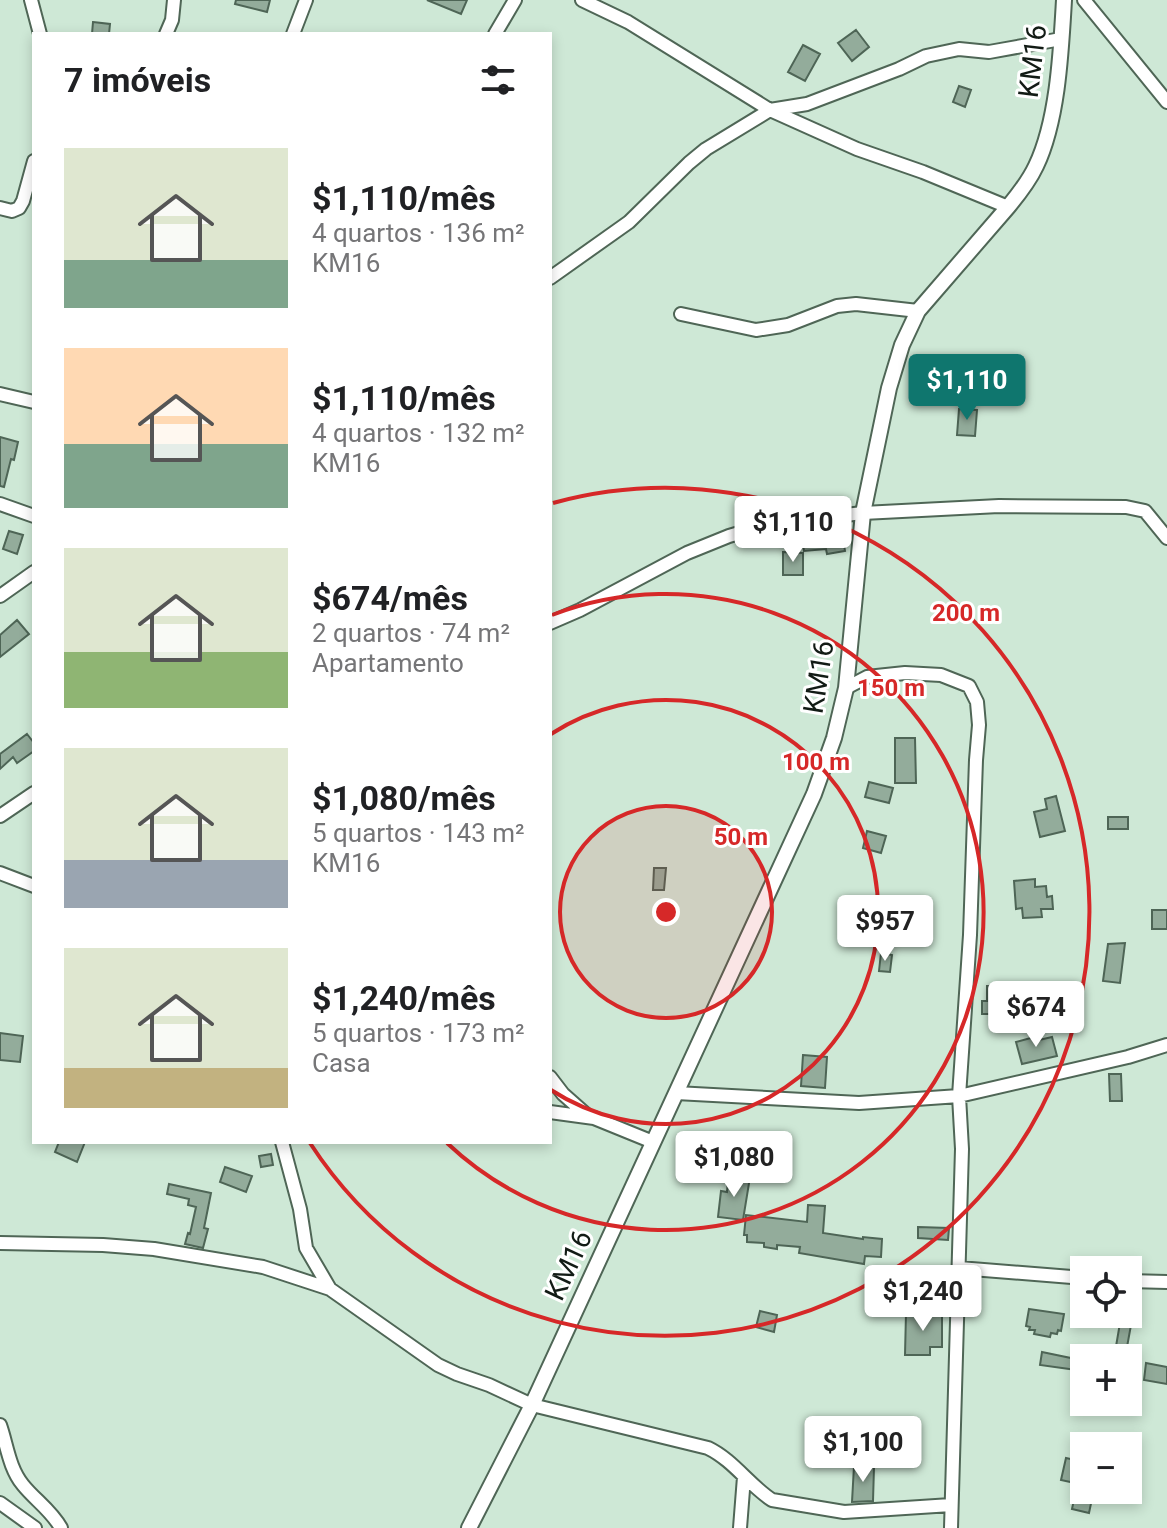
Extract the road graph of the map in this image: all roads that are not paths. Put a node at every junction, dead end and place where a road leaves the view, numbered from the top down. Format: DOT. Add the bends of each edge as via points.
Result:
graph roads {
  1 [pos="31,0"];
  2 [pos="174,0"];
  3 [pos="306,0"];
  4 [pos="515,0"];
  5 [pos="582,0"];
  6 [pos="1064,0"];
  7 [pos="1084,0"];
  8 [pos="39,32"];
  9 [pos="167,32"];
  10 [pos="294,32"];
  11 [pos="496,32"];
  12 [pos="1061,39"];
  13 [pos="1167,102"];
  14 [pos="770,110"];
  15 [pos="32,168"];
  16 [pos="1008,207"];
  17 [pos="0,208"];
  18 [pos="552,277"];
  19 [pos="918,311"];
  20 [pos="681,314"];
  21 [pos="0,394"];
  22 [pos="32,402"];
  23 [pos="0,504"];
  24 [pos="863,513"];
  25 [pos="32,515"];
  26 [pos="1167,538"];
  27 [pos="31,580"];
  28 [pos="0,596"];
  29 [pos="552,622"];
  30 [pos="846,688"];
  31 [pos="32,794"];
  32 [pos="0,816"];
  33 [pos="0,873"];
  34 [pos="32,885"];
  35 [pos="1167,1045"];
  36 [pos="552,1080"];
  37 [pos="676,1093"];
  38 [pos="959,1096"];
  39 [pos="552,1112"];
  40 [pos="589,1117"];
  41 [pos="653,1142"];
  42 [pos="283,1144"];
  43 [pos="0,1243"];
  44 [pos="959,1268"];
  45 [pos="1070,1277"];
  46 [pos="1142,1281"];
  47 [pos="1167,1282"];
  48 [pos="330,1289"];
  49 [pos="532,1405"];
  50 [pos="0,1425"];
  51 [pos="744,1477"];
  52 [pos="0,1503"];
  53 [pos="951,1505"];
  54 [pos="35,1528"];
  55 [pos="61,1528"];
  56 [pos="469,1528"];
  57 [pos="740,1528"];
  58 [pos="951,1528"];
  1 -- 8 [label="street"];
  2 -- 9 [label="street"];
  3 -- 10 [label="street"];
  4 -- 11 [label="street"];
  5 -- 14 [label="street" via="628,22"];
  6 -- 12 [label="street, KM16"];
  7 -- 13 [label="street"];
  12 -- 14 [label="street" via="926,56 807,104"];
  12 -- 16 [label="street, KM16" via="1047,136 1036,167"];
  14 -- 16 [label="street"];
  14 -- 18 [label="street" via="706,149 629,222"];
  15 -- 17 [label="street" via="19,208"];
  16 -- 19 [label="street, KM16"];
  19 -- 20 [label="street" via="837,306 788,325 756,330"];
  19 -- 24 [label="street, KM16" via="889,388"];
  21 -- 22 [label="street"];
  23 -- 25 [label="street"];
  24 -- 26 [label="street" via="1126,507 1145,511"];
  24 -- 29 [label="street" via="773,523 729,536"];
  24 -- 30 [label="street, KM16"];
  27 -- 28 [label="street"];
  30 -- 37 [label="street, KM16" via="814,794"];
  30 -- 38 [label="street" via="867,677 941,675 969,686 977,702"];
  31 -- 32 [label="street"];
  33 -- 34 [label="street"];
  35 -- 38 [label="street"];
  36 -- 40 [label="street"];
  37 -- 38 [label="street" via="859,1103"];
  37 -- 41 [label="street, KM16"];
  38 -- 44 [label="street"];
  39 -- 40 [label="street"];
  40 -- 41 [label="street"];
  41 -- 49 [label="street, KM16"];
  42 -- 48 [label="street" via="306,1248"];
  43 -- 48 [label="street" via="154,1249 263,1267"];
  44 -- 45 [label="street"];
  44 -- 53 [label="street"];
  46 -- 47 [label="street"];
  48 -- 49 [label="street" via="438,1365"];
  49 -- 51 [label="street" via="708,1448"];
  49 -- 56 [label="street, KM16"];
  50 -- 55 [label="street" via="13,1470"];
  51 -- 53 [label="street" via="772,1500 815,1508 857,1512"];
  51 -- 57 [label="street"];
  52 -- 54 [label="street"];
  53 -- 58 [label="street"];
}
